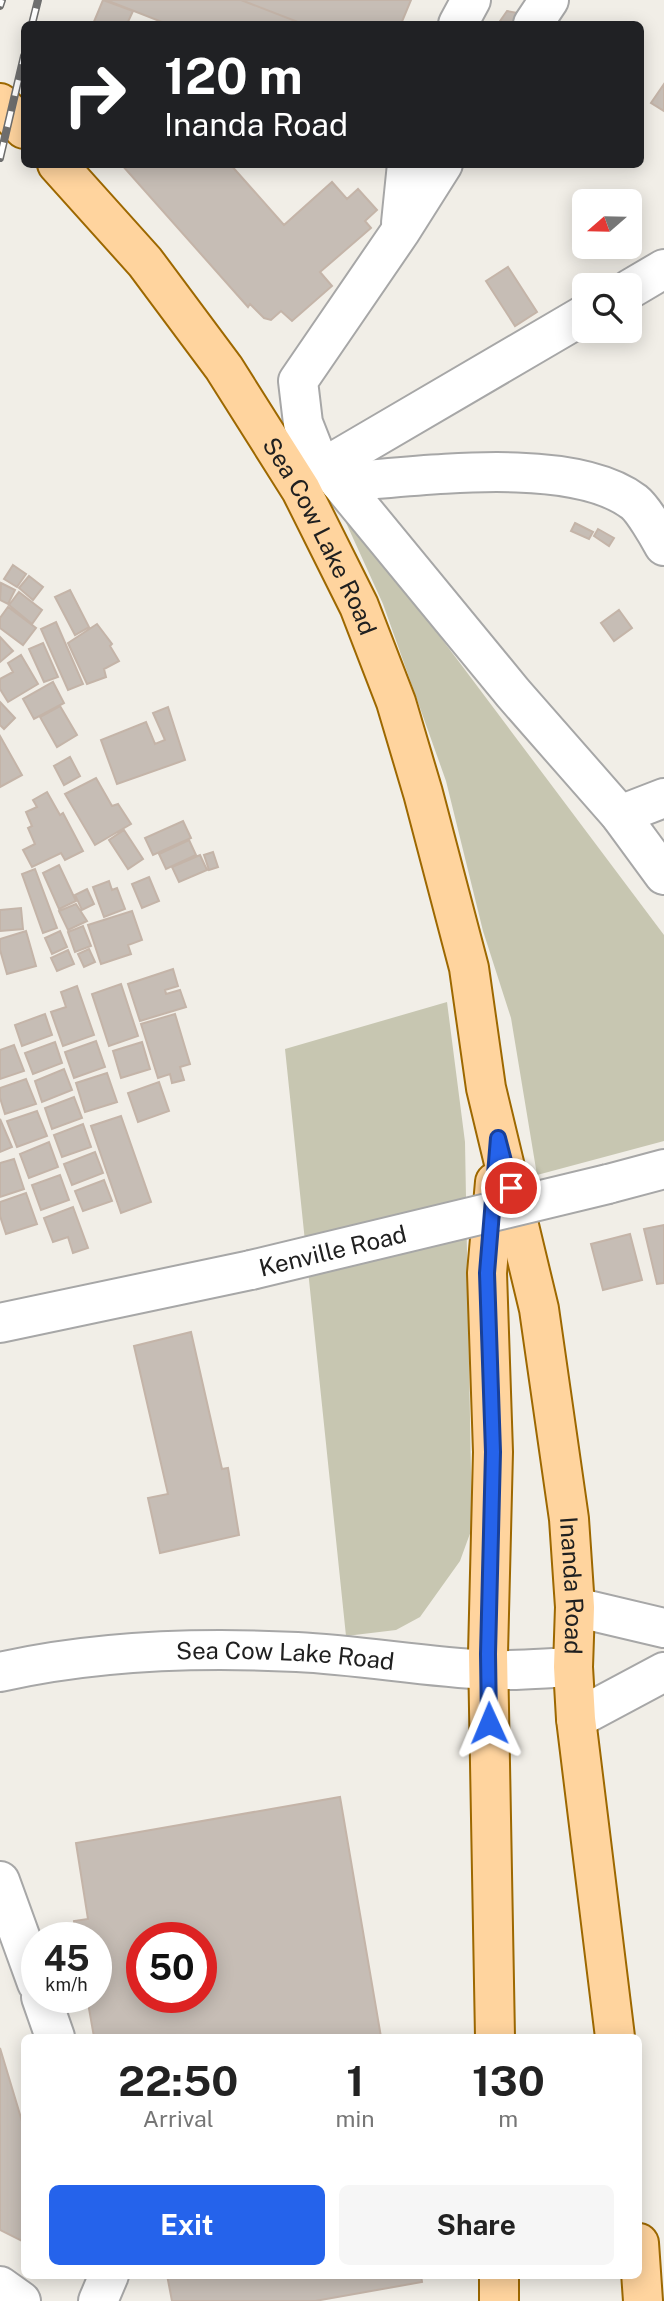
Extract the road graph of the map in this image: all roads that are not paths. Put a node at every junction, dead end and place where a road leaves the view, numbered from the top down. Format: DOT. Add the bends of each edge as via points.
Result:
graph roads {
  1 [pos="471,0"];
  2 [pos="549,0"];
  3 [pos="459,21"];
  4 [pos="535,21"];
  5 [pos="0,103"];
  6 [pos="21,126"];
  7 [pos="61,168"];
  8 [pos="414,168"];
  9 [pos="664,269"];
  10 [pos="642,282"];
  11 [pos="572,323"];
  12 [pos="333,474"];
  13 [pos="664,546"];
  14 [pos="664,797"];
  15 [pos="620,816"];
  16 [pos="664,875"];
  17 [pos="469,968"];
  18 [pos="498,1138"];
  19 [pos="664,1169"];
  20 [pos="0,1323"];
  21 [pos="575,1607"];
  22 [pos="664,1628"];
  23 [pos="573,1667"];
  24 [pos="489,1670"];
  25 [pos="0,1671"];
  26 [pos="664,1672"];
  27 [pos="576,1719"];
  28 [pos="0,1881"];
  29 [pos="21,1939"];
  30 [pos="47,2013"];
  31 [pos="54,2034"];
  32 [pos="495,2034"];
  33 [pos="615,2034"];
  34 [pos="106,2279"];
  35 [pos="499,2279"];
  36 [pos="641,2279"];
  37 [pos="0,2286"];
  38 [pos="21,2301"];
  39 [pos="98,2301"];
  40 [pos="499,2301"];
  41 [pos="643,2301"];
  1 -- 3 [label="street"];
  2 -- 4 [label="street"];
  5 -- 6 [label="main road"];
  7 -- 17 [label="main road, Sea Cow Lake Road" via="145,262 224,368 301,490 359,606 396,702"];
  8 -- 12 [label="street, Sea Cow Lake Road" via="400,232 298,381 303,423 314,451"];
  9 -- 10 [label="street"];
  11 -- 12 [label="street"];
  12 -- 13 [label="street" via="529,472 593,481 635,503"];
  12 -- 15 [label="street, Sea Cow Lake Road"];
  14 -- 15 [label="street"];
  15 -- 16 [label="street, Sea Cow Lake Road"];
  17 -- 18 [label="main road, Inanda Road"];
  18 -- 21 [label="main road, Inanda Road" via="539,1309 569,1519"];
  18 -- 24 [label="main road, Inanda Road" via="487,1273 493,1452"];
  19 -- 20 [label="street, Kenville Road, bridge" via="251,1270"];
  21 -- 22 [label="street"];
  21 -- 23 [label="main road, Inanda Road"];
  23 -- 24 [label="street, Sea Cow Lake Road"];
  23 -- 27 [label="main road, Inanda Road"];
  24 -- 25 [label="street, Sea Cow Lake Road" via="297,1652 209,1650 54,1660"];
  24 -- 32 [label="main road, Inanda Road"];
  26 -- 27 [label="street"];
  27 -- 33 [label="main road, Inanda Road"];
  28 -- 29 [label="street"];
  30 -- 31 [label="street"];
  34 -- 39 [label="street"];
  35 -- 40 [label="main road"];
  36 -- 41 [label="main road"];
  37 -- 38 [label="street"];
}
